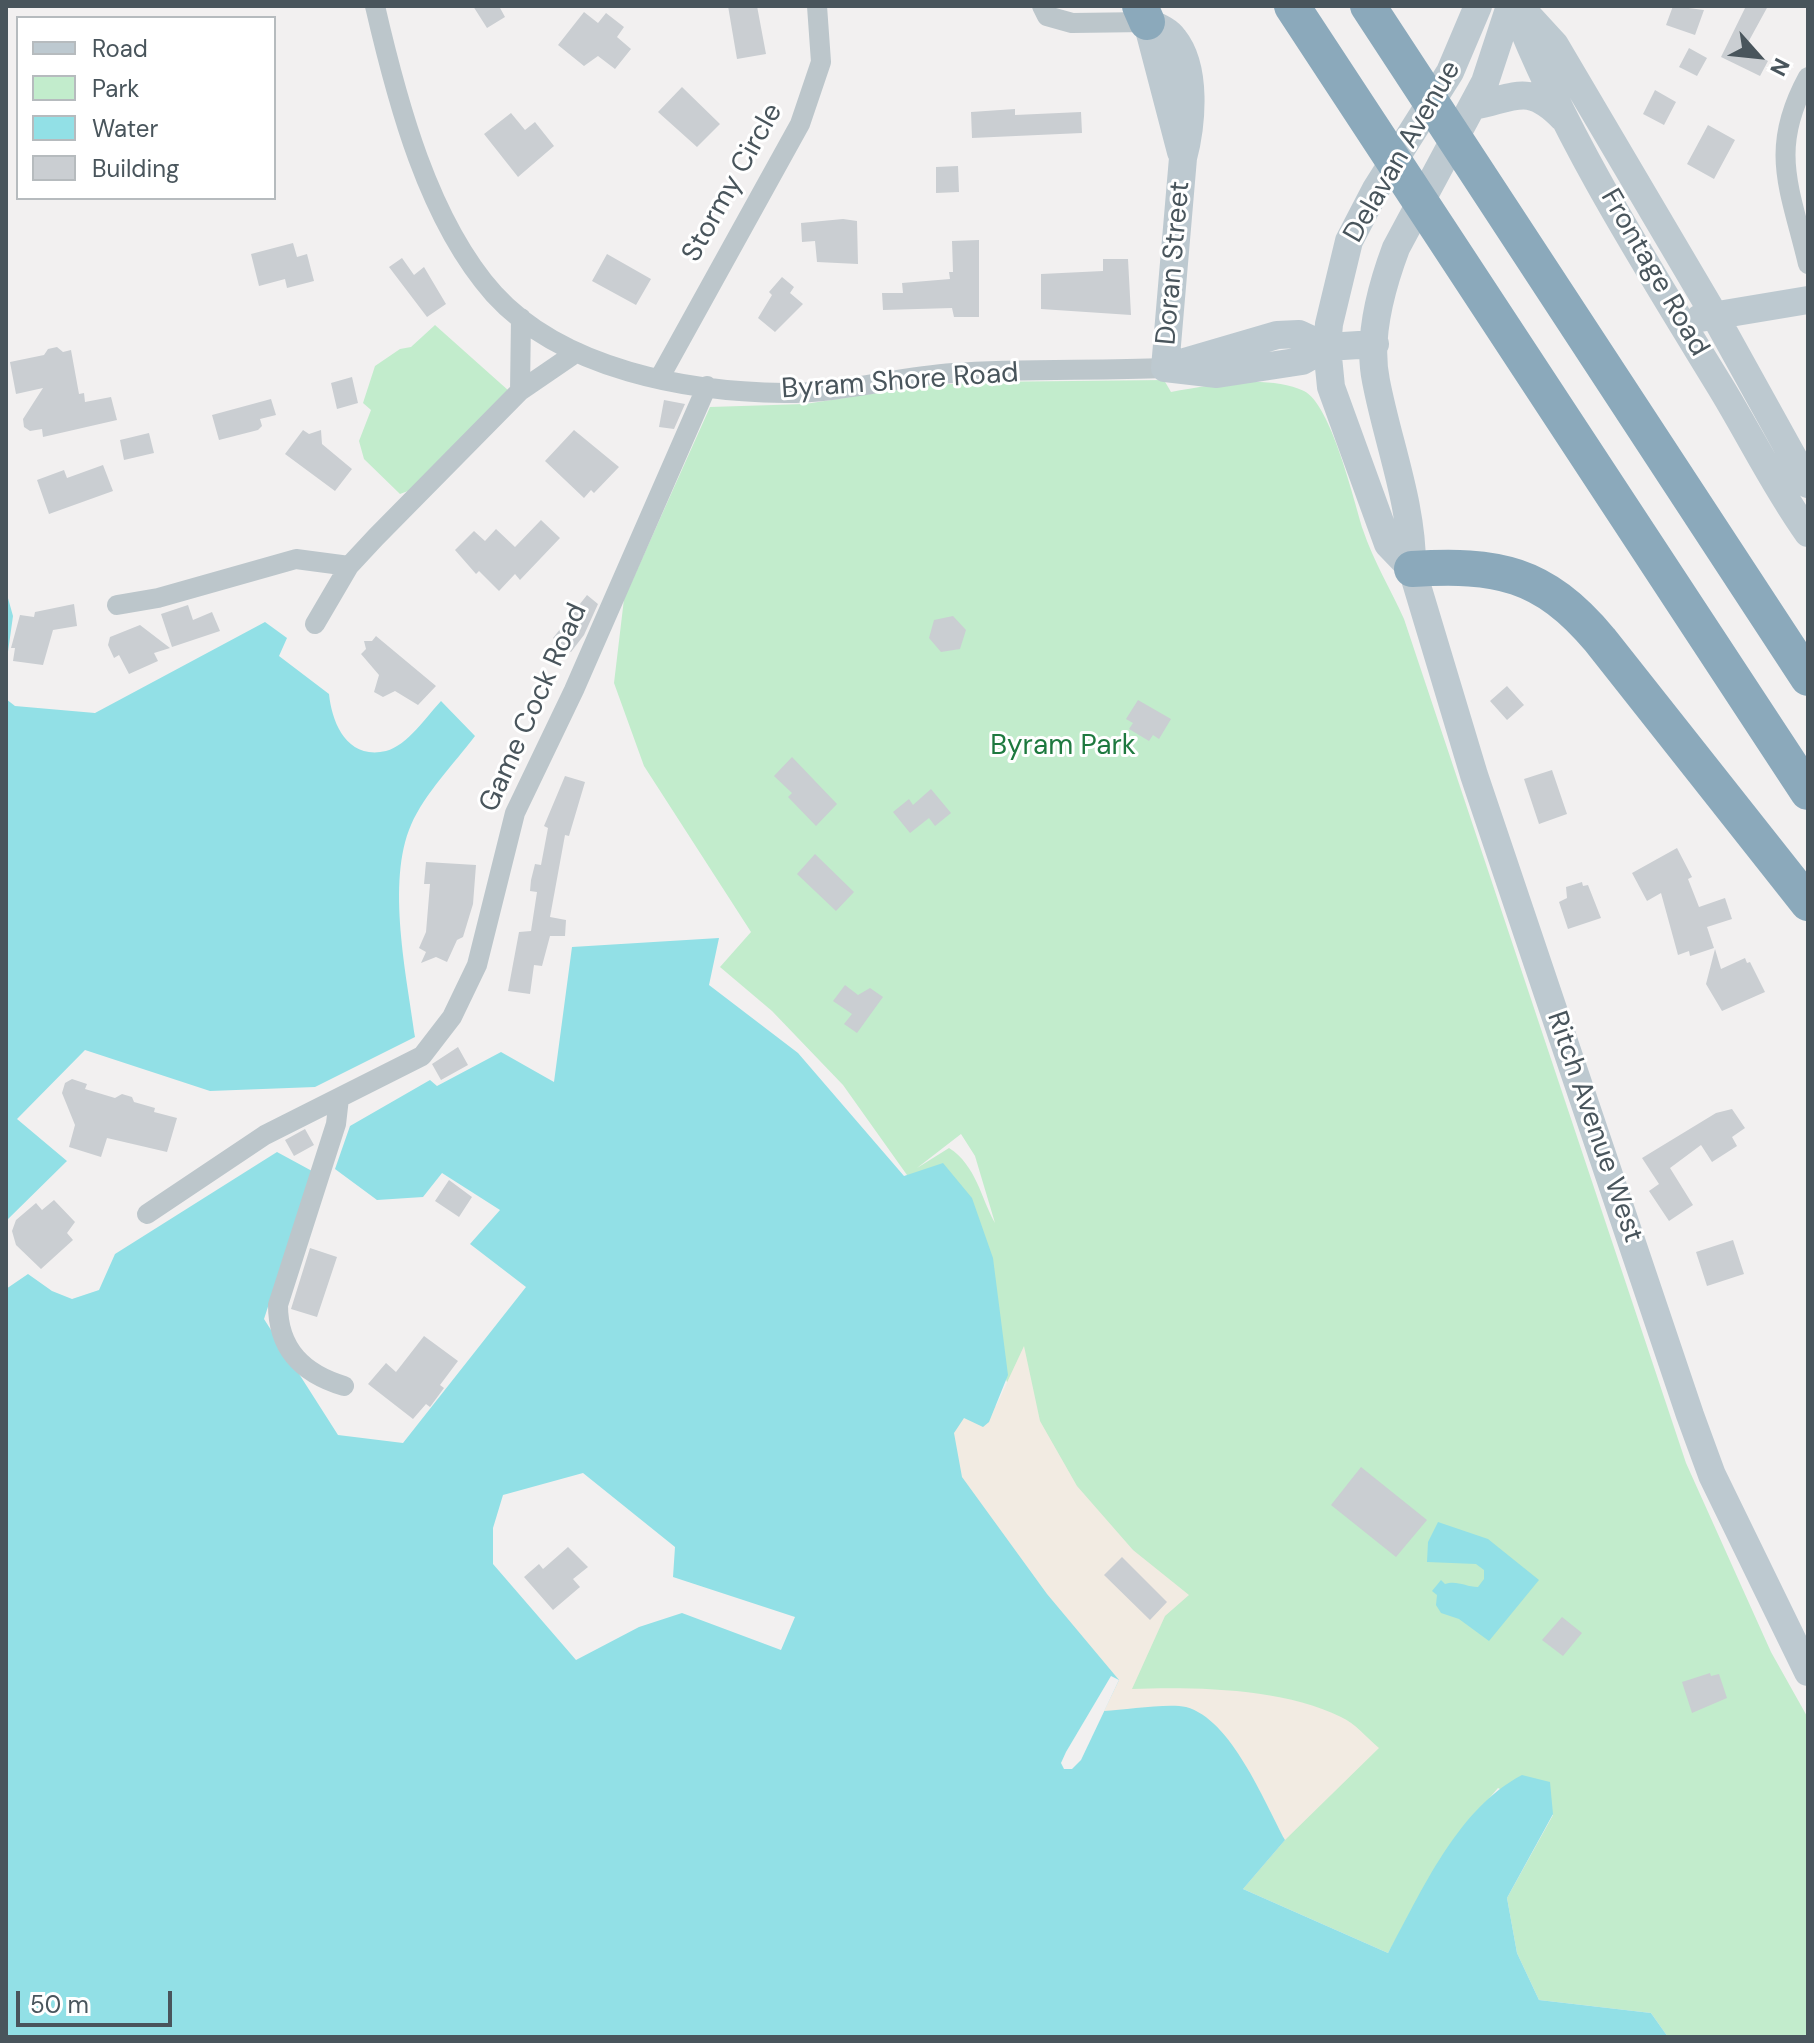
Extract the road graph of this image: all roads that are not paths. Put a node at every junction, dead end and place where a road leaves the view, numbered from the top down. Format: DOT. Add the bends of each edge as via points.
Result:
graph roads {
  1 [pos="375,6"];
  2 [pos="817,6"];
  3 [pos="1042,6"];
  4 [pos="1292,6"];
  5 [pos="1368,6"];
  6 [pos="1478,6"];
  7 [pos="1514,6"];
  8 [pos="1144,14"];
  9 [pos="1808,77"];
  10 [pos="1474,106"];
  11 [pos="1567,121"];
  12 [pos="1808,264"];
  13 [pos="1808,300"];
  14 [pos="521,318"];
  15 [pos="1716,318"];
  16 [pos="1679,319"];
  17 [pos="1375,344"];
  18 [pos="1327,347"];
  19 [pos="577,352"];
  20 [pos="1165,368"];
  21 [pos="660,377"];
  22 [pos="707,386"];
  23 [pos="520,391"];
  24 [pos="1808,484"];
  25 [pos="1808,533"];
  26 [pos="349,566"];
  27 [pos="1412,569"];
  28 [pos="117,605"];
  29 [pos="315,624"];
  30 [pos="1808,678"];
  31 [pos="1808,792"];
  32 [pos="1808,903"];
  33 [pos="339,1098"];
  34 [pos="147,1214"];
  35 [pos="344,1386"];
  36 [pos="1808,1672"];
  1 -- 14 [label="street, Byram Shore Road" via="404,117 445,216 468,260"];
  2 -- 21 [label="street, Stormy Circle" via="821,62 800,124"];
  3 -- 8 [label="street" via="1047,16 1072,23"];
  4 -- 31 [label="highway"];
  5 -- 30 [label="highway"];
  6 -- 18 [label="main road, Delavan Avenue" via="1450,72 1349,241"];
  7 -- 10 [label="main road, Delavan Avenue"];
  7 -- 11 [label="main road, Frontage Road"];
  7 -- 15 [label="main road, Frontage Road" via="1555,45"];
  8 -- 20 [label="main road, Doran Street" via="1183,158"];
  9 -- 12 [label="street" via="1789,114 1784,162"];
  10 -- 11 [label="main road" via="1528,95"];
  10 -- 17 [label="main road, Delavan Avenue" via="1396,248 1380,299"];
  11 -- 16 [label="main road, Frontage Road"];
  13 -- 15 [label="main road"];
  14 -- 19 [label="street, Byram Shore Road"];
  14 -- 23 [label="street"];
  15 -- 16 [label="main road"];
  15 -- 24 [label="main road, Frontage Road"];
  16 -- 25 [label="main road, Frontage Road"];
  17 -- 18 [label="main road, Byram Shore Road"];
  17 -- 27 [label="main road, Ritch Avenue West" via="1375,379 1413,536"];
  18 -- 20 [label="main road, Byram Shore Road" via="1299,334 1277,335"];
  18 -- 27 [label="main road, Ritch Avenue West" via="1331,387 1388,544"];
  19 -- 21 [label="street, Byram Shore Road"];
  19 -- 23 [label="street"];
  20 -- 22 [label="street, Byram Shore Road" via="953,373 815,392"];
  21 -- 22 [label="street, Byram Shore Road"];
  22 -- 33 [label="street, Game Cock Road" via="515,813 471,982 422,1056"];
  23 -- 26 [label="street"];
  26 -- 28 [label="street" via="296,559"];
  26 -- 29 [label="street"];
  27 -- 32 [label="highway" via="1493,570 1536,585 1571,609"];
  27 -- 36 [label="main road, Ritch Avenue West" via="1474,775 1690,1415 1712,1475"];
  33 -- 34 [label="street, Game Cock Road" via="265,1135"];
  33 -- 35 [label="street" via="336,1124 278,1305 278,1323 293,1355 316,1377"];
}
